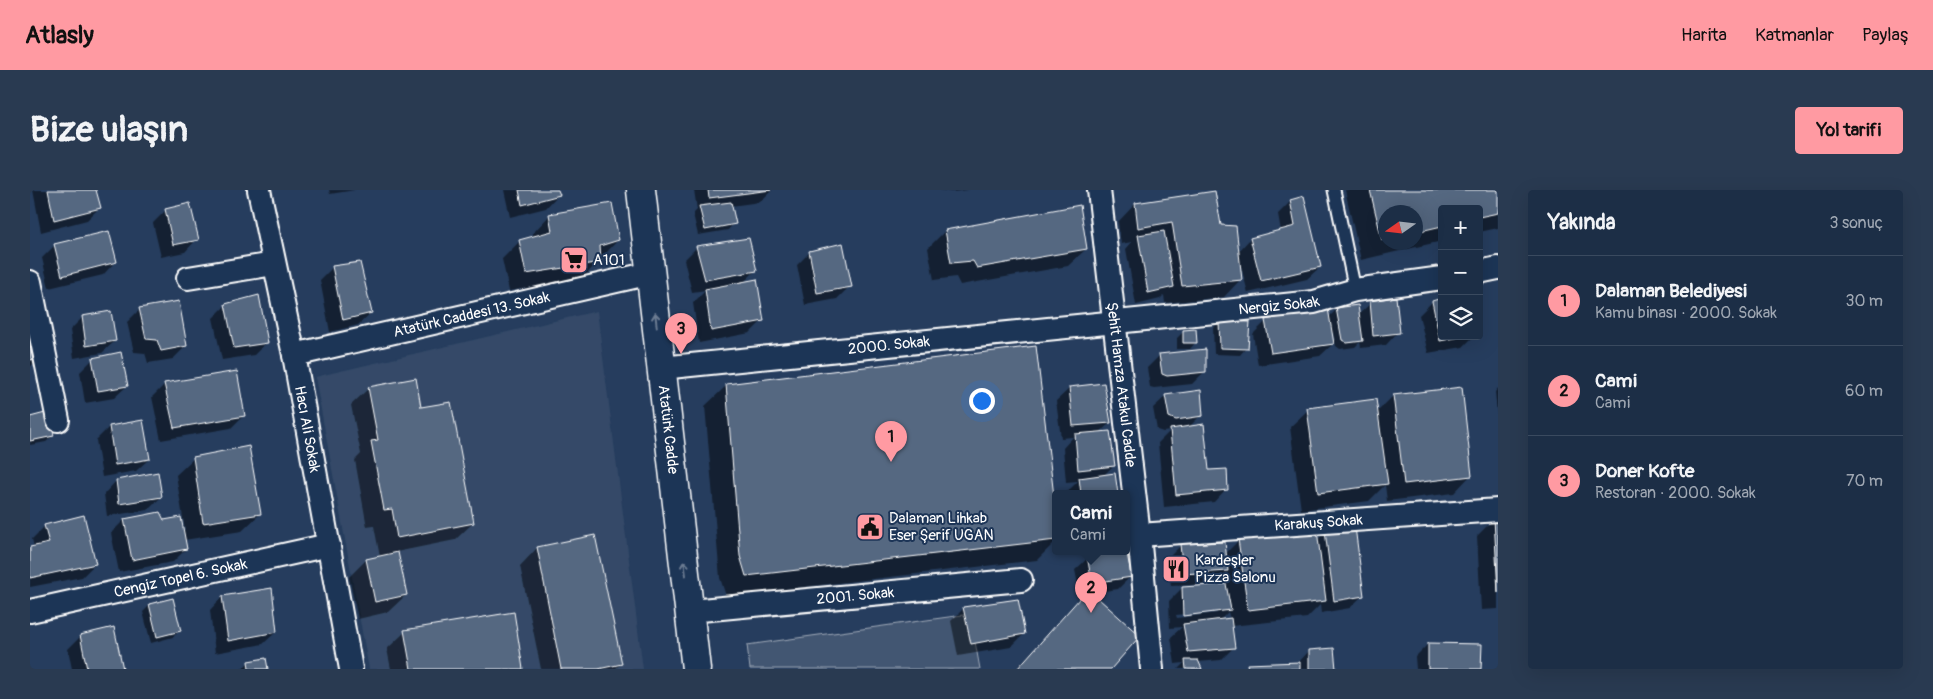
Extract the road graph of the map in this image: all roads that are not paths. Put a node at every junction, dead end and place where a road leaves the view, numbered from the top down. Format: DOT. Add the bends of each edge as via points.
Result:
graph roads {
  1 [pos="259,190"];
  2 [pos="641,190"];
  3 [pos="1099,190"];
  4 [pos="1334,190"];
  5 [pos="274,264"];
  6 [pos="1498,268"];
  7 [pos="1483,271"];
  8 [pos="651,273"];
  9 [pos="188,278"];
  10 [pos="1438,279"];
  11 [pos="30,282"];
  12 [pos="1354,290"];
  13 [pos="1116,322"];
  14 [pos="294,355"];
  15 [pos="662,368"];
  16 [pos="58,420"];
  17 [pos="1498,510"];
  18 [pos="1139,535"];
  19 [pos="330,546"];
  20 [pos="1021,580"];
  21 [pos="690,611"];
  22 [pos="30,612"];
  23 [pos="351,669"];
  24 [pos="696,669"];
  25 [pos="1152,669"];
  1 -- 5 [label="street, Hacı Ali Sokak"];
  2 -- 8 [label="main road, Atatürk Cadde"];
  3 -- 13 [label="street, Şehit Hamza Atakul Cadde"];
  4 -- 12 [label="lane"];
  5 -- 9 [label="street"];
  5 -- 14 [label="street, Hacı Ali Sokak"];
  6 -- 7 [label="street"];
  8 -- 14 [label="street, Atatürk Caddesi 13. Sokak"];
  15 -- 8 [label="main road, Atatürk Cadde, one-way"];
  10 -- 12 [label="street, Nergiz Sokak"];
  11 -- 16 [label="street"];
  12 -- 13 [label="street, Nergiz Sokak" via="1314,302"];
  13 -- 15 [label="street, 2000. Sokak"];
  13 -- 18 [label="street, Şehit Hamza Atakul Cadde"];
  14 -- 19 [label="street, Hacı Ali Sokak"];
  21 -- 15 [label="main road, Atatürk Cadde, one-way"];
  17 -- 18 [label="street, Karakuş Sokak"];
  18 -- 25 [label="street, Şehit Hamza Atakul Cadde"];
  19 -- 22 [label="street, Cengiz Topel 6. Sokak"];
  19 -- 23 [label="street, Hacı Ali Sokak"];
  20 -- 21 [label="street, 2001. Sokak"];
  21 -- 24 [label="main road, Atatürk Cadde"];
}
